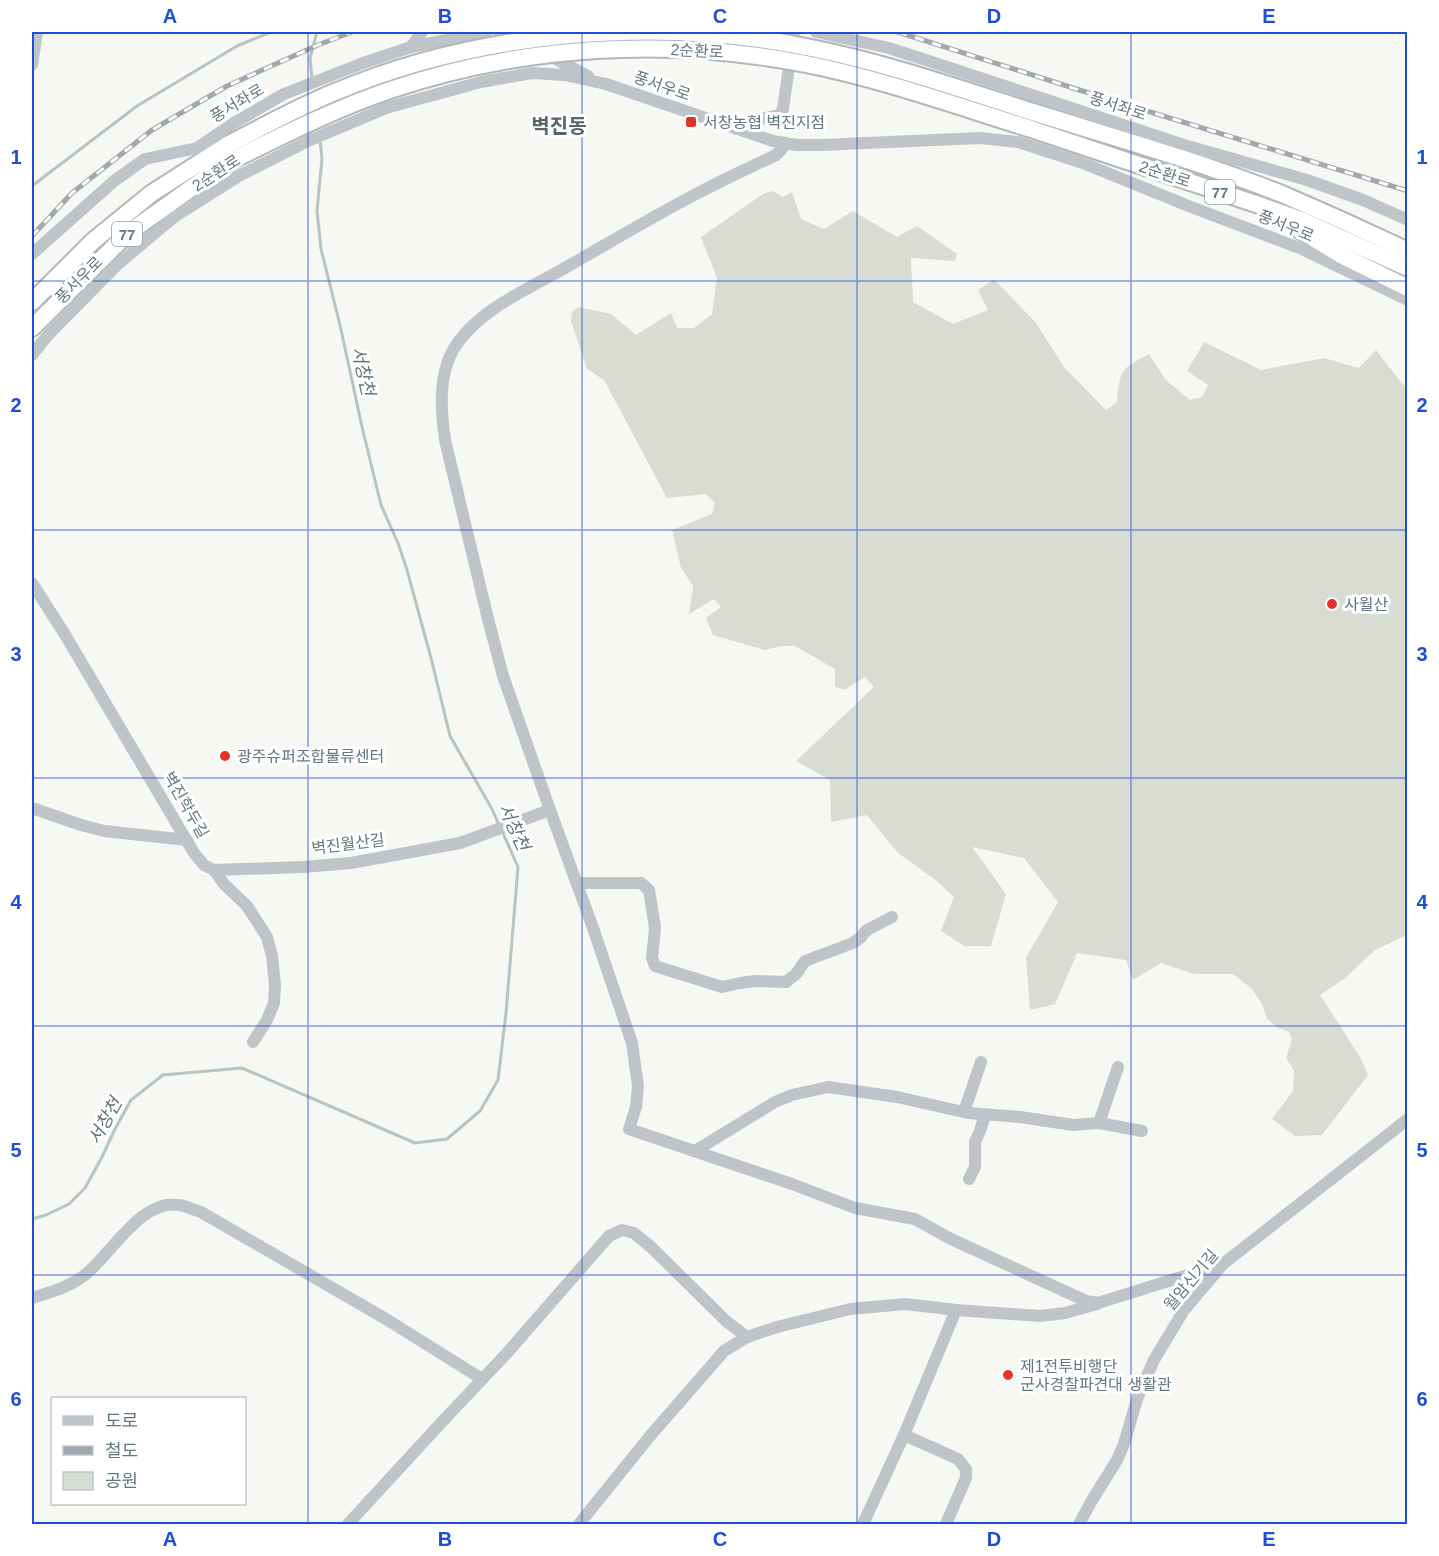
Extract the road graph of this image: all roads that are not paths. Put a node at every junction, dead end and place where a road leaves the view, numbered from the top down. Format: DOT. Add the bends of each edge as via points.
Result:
graph roads {
  1 [pos="37,32"];
  2 [pos="422,32"];
  3 [pos="487,32"];
  4 [pos="499,32"];
  5 [pos="794,32"];
  6 [pos="816,32"];
  7 [pos="430,43"];
  8 [pos="528,46"];
  9 [pos="411,47"];
  10 [pos="32,65"];
  11 [pos="505,78"];
  12 [pos="606,84"];
  13 [pos="422,98"];
  14 [pos="736,129"];
  15 [pos="785,143"];
  16 [pos="233,151"];
  17 [pos="1259,205"];
  18 [pos="1407,220"];
  19 [pos="1407,250"];
  20 [pos="32,254"];
  21 [pos="1407,268"];
  22 [pos="1407,288"];
  23 [pos="1407,300"];
  24 [pos="32,302"];
  25 [pos="32,328"];
  26 [pos="32,355"];
  27 [pos="32,583"];
  28 [pos="32,808"];
  29 [pos="550,810"];
  30 [pos="187,840"];
  31 [pos="214,870"];
  32 [pos="577,883"];
  33 [pos="892,917"];
  34 [pos="253,1042"];
  35 [pos="981,1062"];
  36 [pos="1118,1067"];
  37 [pos="964,1112"];
  38 [pos="985,1115"];
  39 [pos="1407,1119"];
  40 [pos="1099,1123"];
  41 [pos="1142,1131"];
  42 [pos="695,1151"];
  43 [pos="969,1179"];
  44 [pos="1223,1264"];
  45 [pos="32,1298"];
  46 [pos="1098,1303"];
  47 [pos="956,1310"];
  48 [pos="747,1337"];
  49 [pos="482,1379"];
  50 [pos="904,1436"];
  51 [pos="348,1524"];
  52 [pos="579,1524"];
  53 [pos="863,1524"];
  54 [pos="946,1524"];
  55 [pos="1079,1524"];
  1 -- 10 [label="street"];
  2 -- 9 [label="street"];
  3 -- 7 [label="street, 풍서좌로"];
  4 -- 8 [label="street"];
  5 -- 14 [label="street" via="783,109 779,115"];
  6 -- 18 [label="street, 풍서좌로" via="889,48 1184,145 1307,180"];
  7 -- 9 [label="street, 풍서좌로"];
  7 -- 13 [label="street" via="447,50 448,67 442,87"];
  8 -- 11 [label="street" via="528,63"];
  8 -- 12 [label="street"];
  9 -- 20 [label="street, 풍서좌로" via="284,94 197,148 145,159 114,181"];
  11 -- 12 [label="street, 풍서우로" via="543,73"];
  11 -- 13 [label="street, 풍서우로"];
  12 -- 14 [label="street, 풍서우로"];
  13 -- 26 [label="street, 풍서우로" via="354,120 308,141 239,176 174,217 117,266"];
  14 -- 15 [label="street, 풍서우로"];
  15 -- 23 [label="street, 풍서우로" via="981,138 1018,142 1083,163 1302,249"];
  15 -- 29 [label="street" via="776,155 702,191 510,298 471,328 449,361 441,399 445,440 495,649"];
  16 -- 17 [label="highway, 2순환로 / 77, bridge" via="427,78 568,52 690,50 805,64 888,84"];
  16 -- 19 [label="highway, 2순환로 / 77, bridge" via="283,116 336,92 427,61 526,40 604,33 688,33 810,47 894,68 1205,167 1280,194"];
  16 -- 24 [label="highway, 2순환로 / 77" via="152,193 93,242"];
  16 -- 25 [label="highway, 2순환로 / 77" via="207,177 127,234"];
  17 -- 21 [label="highway, 2순환로 / 77"];
  17 -- 22 [label="highway" via="1341,255"];
  27 -- 30 [label="street, 벽진학두길"];
  28 -- 30 [label="street" via="104,831"];
  29 -- 31 [label="street, 벽진월산길" via="460,843 351,863"];
  29 -- 32 [label="street"];
  30 -- 31 [label="street, 벽진학두길" via="204,865"];
  31 -- 34 [label="street, 벽진학두길" via="261,925 272,956 274,1003"];
  32 -- 33 [label="street" via="641,883 649,890 655,966 722,987 755,981 786,982 805,961 853,943 867,930"];
  32 -- 42 [label="street" via="632,1043 638,1086 629,1129"];
  35 -- 37 [label="street"];
  36 -- 40 [label="street"];
  37 -- 38 [label="street"];
  37 -- 42 [label="street" via="828,1087 775,1102"];
  38 -- 40 [label="street" via="1073,1125"];
  38 -- 43 [label="street" via="975,1142 975,1167"];
  39 -- 44 [label="street, 월암신기길"];
  40 -- 41 [label="street"];
  42 -- 46 [label="street" via="855,1208 915,1219 1086,1301"];
  44 -- 46 [label="street"];
  44 -- 55 [label="street, 월암신기길" via="1184,1310 1154,1360 1117,1460"];
  45 -- 49 [label="street" via="61,1290 86,1274 145,1213 162,1205 178,1204 201,1212"];
  46 -- 47 [label="street" via="1040,1316"];
  47 -- 48 [label="street" via="905,1304 850,1309"];
  47 -- 50 [label="street"];
  48 -- 49 [label="street" via="634,1233 622,1230 609,1236"];
  48 -- 52 [label="street" via="724,1351"];
  49 -- 51 [label="street"];
  50 -- 53 [label="street"];
  50 -- 54 [label="street" via="957,1459 966,1469 966,1478"];
}
